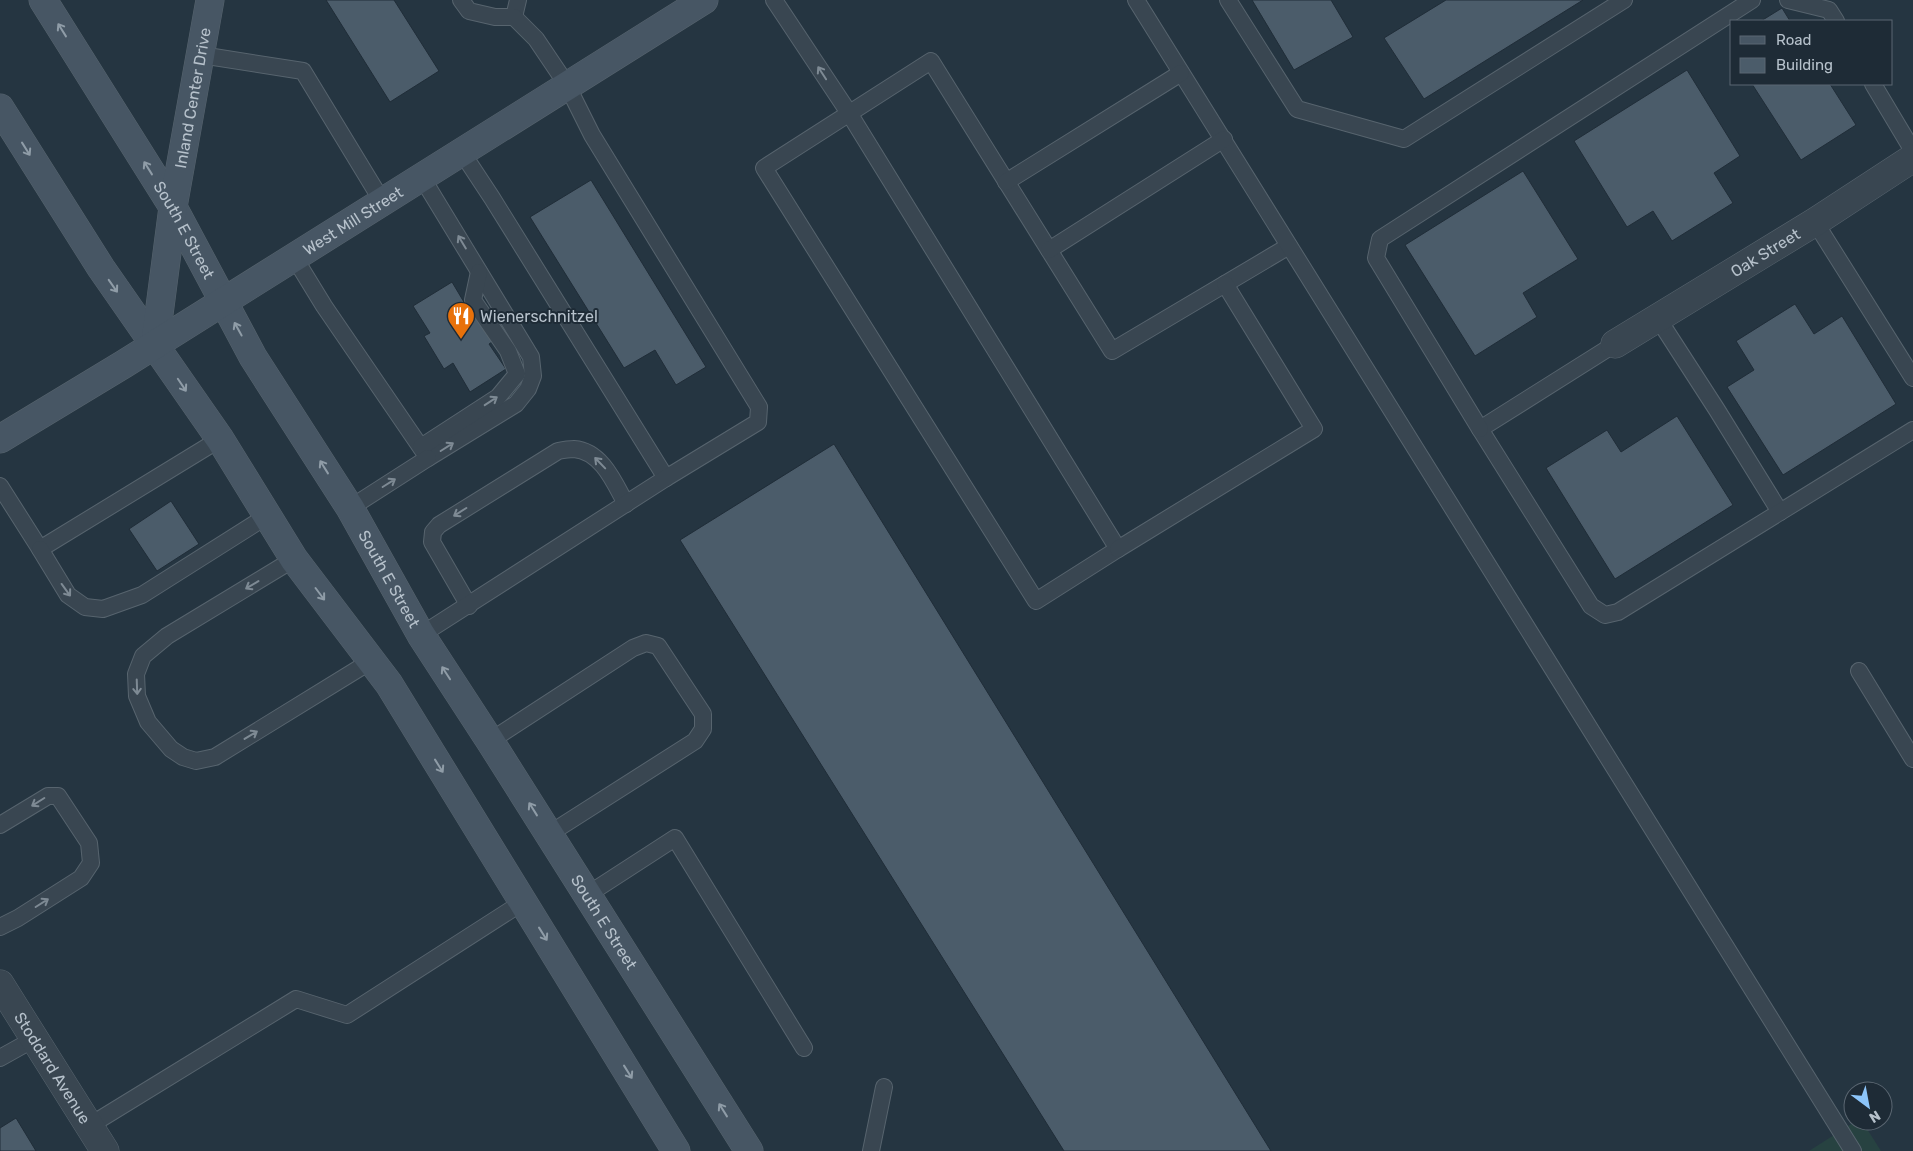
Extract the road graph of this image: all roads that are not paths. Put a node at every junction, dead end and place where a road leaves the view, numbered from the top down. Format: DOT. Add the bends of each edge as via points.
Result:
graph roads {
  1 [pos="43,0"];
  2 [pos="210,0"];
  3 [pos="461,0"];
  4 [pos="518,0"];
  5 [pos="704,0"];
  6 [pos="774,0"];
  7 [pos="1136,0"];
  8 [pos="1228,0"];
  9 [pos="1624,0"];
  10 [pos="1752,0"];
  11 [pos="1788,0"];
  12 [pos="514,16"];
  13 [pos="1835,20"];
  14 [pos="201,55"];
  15 [pos="1181,73"];
  16 [pos="567,85"];
  17 [pos="1874,85"];
  18 [pos="0,108"];
  19 [pos="848,114"];
  20 [pos="1224,140"];
  21 [pos="461,151"];
  22 [pos="1913,151"];
  23 [pos="1913,158"];
  24 [pos="421,176"];
  25 [pos="1006,182"];
  26 [pos="382,201"];
  27 [pos="173,207"];
  28 [pos="1815,222"];
  29 [pos="1289,246"];
  30 [pos="1049,250"];
  31 [pos="294,258"];
  32 [pos="1225,284"];
  33 [pos="223,302"];
  34 [pos="1657,317"];
  35 [pos="1615,344"];
  36 [pos="155,345"];
  37 [pos="1913,378"];
  38 [pos="1480,429"];
  39 [pos="1913,430"];
  40 [pos="0,439"];
  41 [pos="220,439"];
  42 [pos="421,447"];
  43 [pos="666,478"];
  44 [pos="0,486"];
  45 [pos="626,504"];
  46 [pos="350,508"];
  47 [pos="1780,512"];
  48 [pos="267,516"];
  49 [pos="40,549"];
  50 [pos="1118,550"];
  51 [pos="294,559"];
  52 [pos="469,606"];
  53 [pos="422,635"];
  54 [pos="371,662"];
  55 [pos="1859,670"];
  56 [pos="490,741"];
  57 [pos="1913,759"];
  58 [pos="0,825"];
  59 [pos="549,834"];
  60 [pos="587,895"];
  61 [pos="523,902"];
  62 [pos="0,927"];
  63 [pos="0,984"];
  64 [pos="34,1039"];
  65 [pos="804,1048"];
  66 [pos="0,1058"];
  67 [pos="884,1087"];
  68 [pos="89,1126"];
  69 [pos="105,1151"];
  70 [pos="676,1151"];
  71 [pos="749,1151"];
  72 [pos="871,1151"];
  73 [pos="1853,1151"];
  27 -- 1 [label="main road, South E Street, one-way"];
  2 -- 14 [label="main road, Inland Center Drive"];
  3 -- 12 [label="lane" via="469,12 496,17"];
  4 -- 12 [label="lane"];
  5 -- 16 [label="main road, West Mill Street"];
  19 -- 6 [label="lane, one-way"];
  7 -- 15 [label="lane"];
  8 -- 9 [label="lane" via="1297,109 1404,139"];
  10 -- 38 [label="lane" via="1380,239 1376,258"];
  11 -- 13 [label="lane" via="1829,10"];
  12 -- 16 [label="lane" via="536,39"];
  14 -- 26 [label="lane" via="303,72"];
  14 -- 27 [label="main road, Inland Center Drive"];
  15 -- 20 [label="lane"];
  15 -- 25 [label="lane"];
  16 -- 21 [label="main road, West Mill Street"];
  16 -- 43 [label="lane" via="592,136 759,407 758,422"];
  17 -- 22 [label="lane"];
  18 -- 36 [label="main road, one-way" via="101,268"];
  19 -- 25 [label="lane" via="931,61"];
  19 -- 50 [label="lane"];
  19 -- 50 [label="lane" via="764,168 1036,602"];
  20 -- 29 [label="lane"];
  20 -- 30 [label="lane"];
  21 -- 24 [label="main road, West Mill Street"];
  21 -- 43 [label="lane"];
  23 -- 28 [label="street, Oak Street"];
  24 -- 26 [label="main road, West Mill Street"];
  42 -- 24 [label="lane, one-way" via="498,397 517,374 508,351 473,300 479,272"];
  25 -- 30 [label="lane"];
  26 -- 31 [label="main road, West Mill Street"];
  27 -- 33 [label="main road, South E Street"];
  27 -- 36 [label="main road, Inland Center Drive"];
  28 -- 34 [label="street, Oak Street"];
  28 -- 37 [label="lane"];
  29 -- 32 [label="lane"];
  29 -- 73 [label="lane"];
  30 -- 32 [label="lane" via="1112,351"];
  31 -- 33 [label="main road, West Mill Street"];
  31 -- 42 [label="lane"];
  32 -- 50 [label="lane" via="1314,429"];
  33 -- 36 [label="main road, West Mill Street"];
  46 -- 33 [label="main road, South E Street, one-way" via="253,357"];
  34 -- 35 [label="street, Oak Street"];
  34 -- 47 [label="lane"];
  35 -- 38 [label="lane"];
  36 -- 40 [label="main road, West Mill Street"];
  36 -- 41 [label="main road, one-way"];
  38 -- 47 [label="lane" via="1591,606 1605,615 1618,612"];
  39 -- 47 [label="lane"];
  41 -- 48 [label="main road"];
  41 -- 49 [label="lane"];
  46 -- 42 [label="lane, one-way"];
  43 -- 45 [label="lane"];
  44 -- 49 [label="lane"];
  45 -- 52 [label="lane"];
  45 -- 52 [label="lane, one-way" via="603,465 592,455 576,449 558,451 439,525 433,532 432,542"];
  46 -- 53 [label="main road, South E Street"];
  49 -- 48 [label="lane, one-way" via="68,595 85,606 103,609 142,594"];
  48 -- 51 [label="main road"];
  51 -- 54 [label="main road, one-way"];
  51 -- 54 [label="lane, one-way" via="167,636 143,656 136,674 137,696 148,722 182,757 196,761 215,757"];
  52 -- 53 [label="lane"];
  56 -- 53 [label="main road, South E Street, one-way"];
  54 -- 61 [label="main road, one-way" via="389,684"];
  55 -- 57 [label="lane"];
  59 -- 56 [label="main road, South E Street, one-way"];
  56 -- 59 [label="lane" via="633,648 646,643 658,646 703,714 703,729 695,741"];
  62 -- 58 [label="lane, one-way" via="82,878 91,863 89,843 58,796 48,796"];
  59 -- 60 [label="main road, South E Street"];
  60 -- 65 [label="lane" via="675,838"];
  71 -- 60 [label="main road, South E Street, one-way"];
  61 -- 68 [label="lane" via="347,1015 296,999"];
  61 -- 70 [label="main road, one-way"];
  63 -- 64 [label="street, Stoddard Avenue"];
  64 -- 66 [label="lane"];
  64 -- 68 [label="street, Stoddard Avenue"];
  67 -- 72 [label="lane"];
  68 -- 69 [label="street, Stoddard Avenue"];
}
